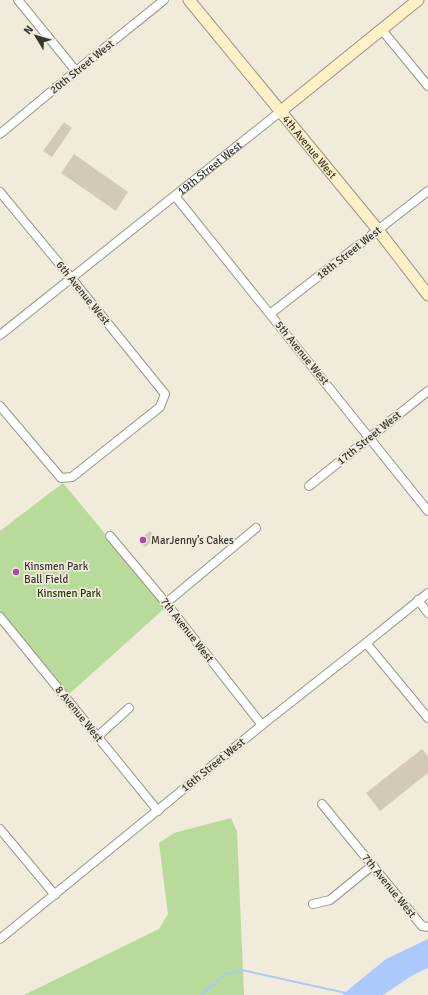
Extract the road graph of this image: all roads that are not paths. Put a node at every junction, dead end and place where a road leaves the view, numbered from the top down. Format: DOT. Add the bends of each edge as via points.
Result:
graph roads {
  1 [pos="18,0"];
  2 [pos="164,0"];
  3 [pos="189,0"];
  4 [pos="418,0"];
  5 [pos="382,30"];
  6 [pos="76,71"];
  7 [pos="428,86"];
  8 [pos="281,111"];
  9 [pos="0,134"];
  10 [pos="0,192"];
  11 [pos="428,192"];
  12 [pos="175,196"];
  13 [pos="378,230"];
  14 [pos="72,279"];
  15 [pos="428,295"];
  16 [pos="270,314"];
  17 [pos="0,335"];
  18 [pos="428,391"];
  19 [pos="0,406"];
  20 [pos="369,438"];
  21 [pos="309,486"];
  22 [pos="428,511"];
  23 [pos="256,528"];
  24 [pos="110,536"];
  25 [pos="428,592"];
  26 [pos="418,600"];
  27 [pos="166,603"];
  28 [pos="428,613"];
  29 [pos="0,617"];
  30 [pos="366,643"];
  31 [pos="129,708"];
  32 [pos="428,718"];
  33 [pos="262,725"];
  34 [pos="97,737"];
  35 [pos="322,804"];
  36 [pos="158,811"];
  37 [pos="0,829"];
  38 [pos="373,865"];
  39 [pos="54,894"];
  40 [pos="313,904"];
  41 [pos="428,927"];
  42 [pos="0,939"];
  1 -- 6 [label="street"];
  2 -- 6 [label="street, 20th Street West"];
  3 -- 8 [label="street, 4th Avenue West"];
  4 -- 5 [label="street, 19th Street West"];
  5 -- 7 [label="street"];
  5 -- 8 [label="street, 19th Street West"];
  6 -- 9 [label="street, 20th Street West"];
  8 -- 12 [label="street, 19th Street West"];
  8 -- 13 [label="street, 4th Avenue West"];
  10 -- 14 [label="street, 6th Avenue West"];
  11 -- 13 [label="street, 18th Street West"];
  12 -- 14 [label="street, 19th Street West"];
  12 -- 16 [label="street, 5th Avenue West"];
  13 -- 15 [label="street, 4th Avenue West"];
  13 -- 16 [label="street, 18th Street West"];
  14 -- 17 [label="street, 19th Street West"];
  14 -- 19 [label="street, 6th Avenue West" via="165,394 160,407 72,477 61,478"];
  16 -- 20 [label="street, 5th Avenue West"];
  18 -- 20 [label="street, 17th Street West"];
  20 -- 21 [label="street, 17th Street West"];
  20 -- 22 [label="street, 5th Avenue West"];
  23 -- 27 [label="street"];
  24 -- 27 [label="street, 7th Avenue West"];
  25 -- 26 [label="street, 16th Street West"];
  26 -- 28 [label="street"];
  26 -- 30 [label="street, 16th Street West"];
  27 -- 33 [label="street, 7th Avenue West"];
  29 -- 34 [label="street, 8 Avenue West"];
  30 -- 32 [label="street"];
  30 -- 33 [label="street, 16th Street West"];
  31 -- 34 [label="street"];
  33 -- 36 [label="street, 16th Street West"];
  34 -- 36 [label="street, 8 Avenue West"];
  35 -- 38 [label="street, 7th Avenue West"];
  36 -- 39 [label="street, 16th Street West"];
  37 -- 39 [label="street"];
  38 -- 40 [label="street" via="330,900"];
  38 -- 41 [label="street, 7th Avenue West" via="422,926"];
  39 -- 42 [label="street, 16th Street West"];
}
